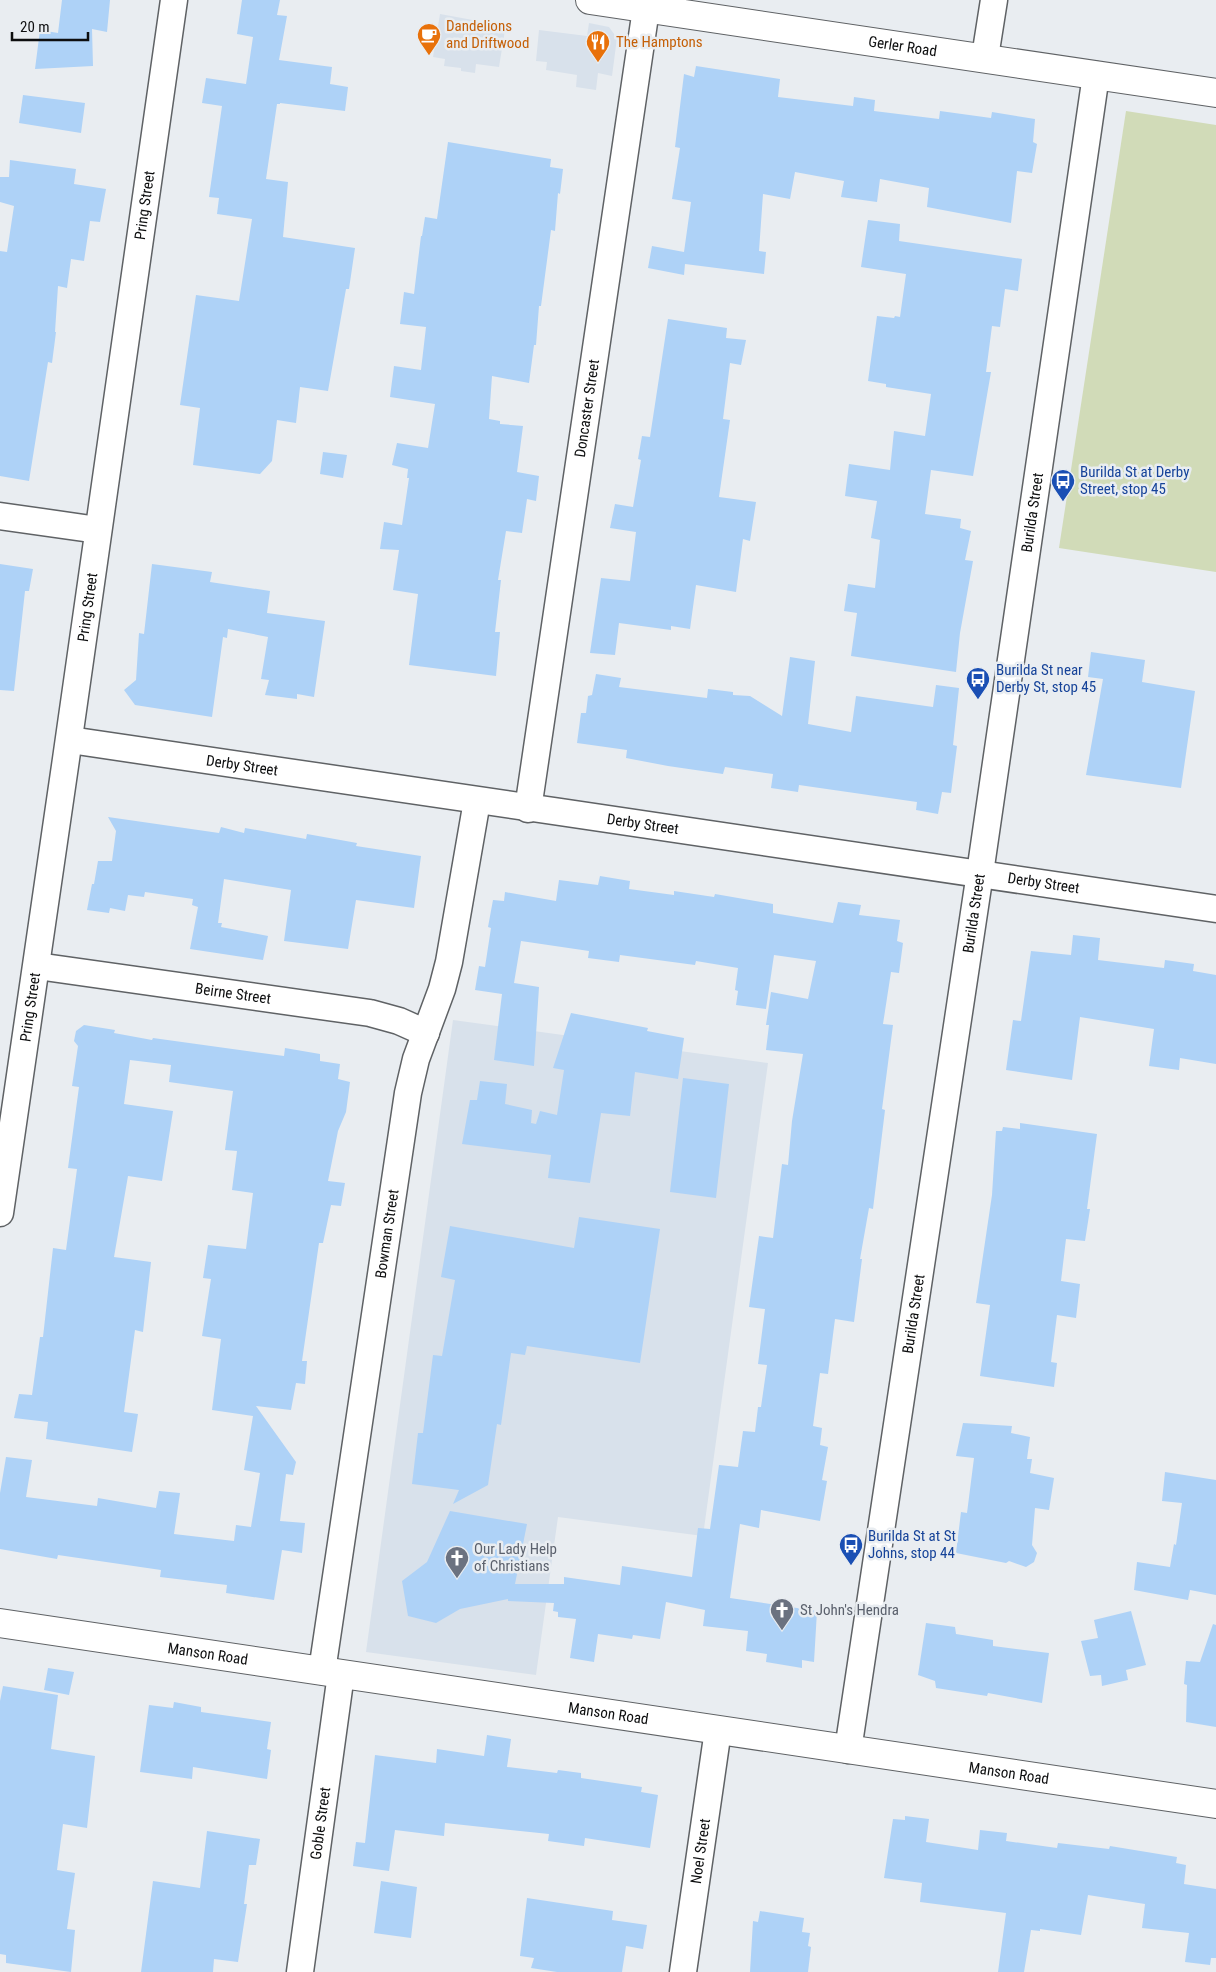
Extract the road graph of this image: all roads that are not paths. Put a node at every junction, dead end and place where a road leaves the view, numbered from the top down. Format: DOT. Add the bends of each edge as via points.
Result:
graph roads {
  1 [pos="174,0"];
  2 [pos="590,0"];
  3 [pos="994,0"];
  4 [pos="646,9"];
  5 [pos="985,57"];
  6 [pos="1096,75"];
  7 [pos="1216,93"];
  8 [pos="0,516"];
  9 [pos="98,530"];
  10 [pos="70,740"];
  11 [pos="477,801"];
  12 [pos="528,808"];
  13 [pos="980,873"];
  14 [pos="1216,909"];
  15 [pos="37,966"];
  16 [pos="426,1032"];
  17 [pos="0,1213"];
  18 [pos="0,1623"];
  19 [pos="332,1673"];
  20 [pos="718,1730"];
  21 [pos="848,1750"];
  22 [pos="1216,1804"];
  23 [pos="300,1972"];
  24 [pos="683,1972"];
  1 -- 9 [label="street, Pring Street"];
  2 -- 4 [label="street, Gerler Road"];
  3 -- 5 [label="street"];
  4 -- 5 [label="street, Gerler Road"];
  4 -- 12 [label="street, Doncaster Street"];
  5 -- 6 [label="street, Gerler Road"];
  6 -- 7 [label="street, Gerler Road"];
  6 -- 13 [label="street, Burilda Street"];
  8 -- 9 [label="street"];
  9 -- 10 [label="street, Pring Street"];
  10 -- 11 [label="street, Derby Street"];
  10 -- 15 [label="street, Pring Street"];
  11 -- 12 [label="street, Derby Street"];
  11 -- 16 [label="street, Bowman Street" via="449,962"];
  12 -- 13 [label="street, Derby Street"];
  13 -- 14 [label="street, Derby Street"];
  13 -- 21 [label="street, Burilda Street"];
  15 -- 16 [label="street, Beirne Street" via="370,1013"];
  15 -- 17 [label="street, Pring Street"];
  16 -- 19 [label="street, Bowman Street" via="408,1093"];
  18 -- 19 [label="street, Manson Road"];
  19 -- 20 [label="street, Manson Road"];
  19 -- 23 [label="street, Goble Street"];
  20 -- 21 [label="street, Manson Road"];
  20 -- 24 [label="street, Noel Street"];
  21 -- 22 [label="street, Manson Road"];
}
